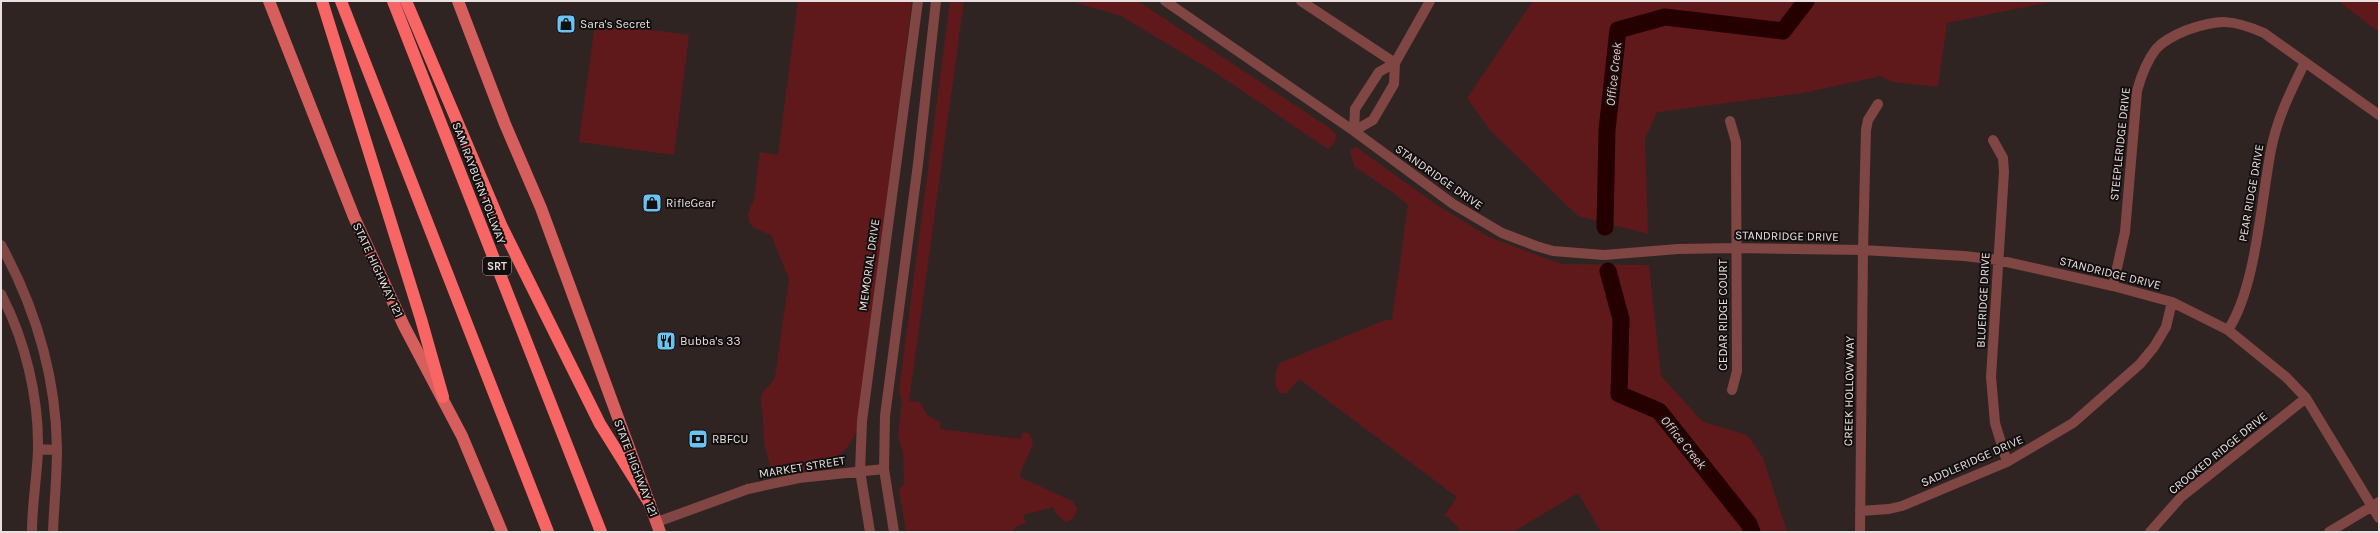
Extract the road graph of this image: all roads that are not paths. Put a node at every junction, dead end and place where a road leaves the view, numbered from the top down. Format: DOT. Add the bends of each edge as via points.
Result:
graph roads {
  1 [pos="269,1"];
  2 [pos="322,1"];
  3 [pos="340,1"];
  4 [pos="393,1"];
  5 [pos="406,1"];
  6 [pos="458,1"];
  7 [pos="918,1"];
  8 [pos="936,1"];
  9 [pos="1165,1"];
  10 [pos="1301,1"];
  11 [pos="1430,1"];
  12 [pos="2304,62"];
  13 [pos="1395,63"];
  14 [pos="1878,104"];
  15 [pos="2379,115"];
  16 [pos="1730,121"];
  17 [pos="1354,131"];
  18 [pos="1993,140"];
  19 [pos="1,245"];
  20 [pos="1736,248"];
  21 [pos="1862,250"];
  22 [pos="1998,260"];
  23 [pos="2113,286"];
  24 [pos="1,294"];
  25 [pos="2172,302"];
  26 [pos="2228,330"];
  27 [pos="1732,390"];
  28 [pos="443,397"];
  29 [pos="2306,398"];
  30 [pos="38,449"];
  31 [pos="57,450"];
  32 [pos="2007,462"];
  33 [pos="884,469"];
  34 [pos="860,471"];
  35 [pos="650,504"];
  36 [pos="2376,504"];
  37 [pos="1860,511"];
  38 [pos="2379,518"];
  39 [pos="659,527"];
  40 [pos="32,532"];
  41 [pos="53,532"];
  42 [pos="502,532"];
  43 [pos="548,532"];
  44 [pos="601,532"];
  45 [pos="870,532"];
  46 [pos="894,532"];
  47 [pos="1860,532"];
  48 [pos="2150,532"];
  49 [pos="2329,532"];
  1 -- 28 [label="main road, STATE HIGHWAY 121" via="354,217 404,326"];
  2 -- 28 [label="highway"];
  3 -- 43 [label="highway"];
  4 -- 44 [label="highway, SAM RAYBURN TOLLWAY / SRT"];
  5 -- 35 [label="highway" via="502,227 600,424"];
  6 -- 35 [label="main road, STATE HIGHWAY 121" via="505,124 541,208"];
  7 -- 34 [label="street, MEMORIAL DRIVE" via="862,421"];
  8 -- 33 [label="street" via="918,164 885,416"];
  9 -- 17 [label="street, STANDRIDGE DRIVE"];
  10 -- 13 [label="street"];
  11 -- 13 [label="street"];
  12 -- 15 [label="street, STEEPLERIDGE DRIVE"];
  12 -- 23 [label="street, STEEPLERIDGE DRIVE" via="2264,33 2227,22 2212,21 2177,34 2157,48 2142,71 2137,91 2125,232"];
  12 -- 26 [label="street, PEAR RIDGE DRIVE" via="2276,126 2250,270 2238,315"];
  13 -- 17 [label="street" via="1394,84 1372,120"];
  13 -- 17 [label="street" via="1379,72 1355,109"];
  14 -- 21 [label="street, CREEK HOLLOW WAY" via="1868,120 1866,130"];
  16 -- 20 [label="street, CEDAR RIDGE COURT" via="1736,142"];
  17 -- 20 [label="street, STANDRIDGE DRIVE" via="1453,204 1502,233 1536,246 1559,252 1604,255 1678,249"];
  18 -- 22 [label="street, BLUERIDGE DRIVE" via="2003,158 2004,172"];
  19 -- 31 [label="street" via="28,301 43,345 54,397"];
  20 -- 21 [label="street, STANDRIDGE DRIVE"];
  20 -- 27 [label="street, CEDAR RIDGE COURT" via="1737,371"];
  21 -- 22 [label="street, STANDRIDGE DRIVE" via="1931,253"];
  21 -- 37 [label="street, CREEK HOLLOW WAY"];
  22 -- 23 [label="street, STANDRIDGE DRIVE"];
  22 -- 32 [label="street, BLUERIDGE DRIVE" via="1991,399 1999,443"];
  23 -- 25 [label="street, STANDRIDGE DRIVE"];
  24 -- 30 [label="street" via="29,372 36,404"];
  25 -- 26 [label="street, STANDRIDGE DRIVE"];
  25 -- 32 [label="street, SADDLERIDGE DRIVE" via="2166,327 2140,364 2073,423"];
  26 -- 29 [label="street, STANDRIDGE DRIVE" via="2268,360"];
  28 -- 42 [label="main road, STATE HIGHWAY 121"];
  29 -- 36 [label="street, STANDRIDGE DRIVE"];
  29 -- 48 [label="street, CROOKED RIDGE DRIVE" via="2182,497"];
  30 -- 31 [label="street"];
  30 -- 40 [label="street"];
  31 -- 41 [label="street"];
  32 -- 37 [label="street, SADDLERIDGE DRIVE" via="1902,506"];
  33 -- 34 [label="street, MARKET STREET"];
  33 -- 46 [label="street"];
  34 -- 39 [label="street, MARKET STREET" via="799,478 748,489"];
  34 -- 45 [label="street, MEMORIAL DRIVE"];
  35 -- 39 [label="main road, STATE HIGHWAY 121"];
  36 -- 38 [label="street, STANDRIDGE DRIVE"];
  36 -- 49 [label="street"];
  37 -- 47 [label="street, CREEK HOLLOW WAY"];
}
